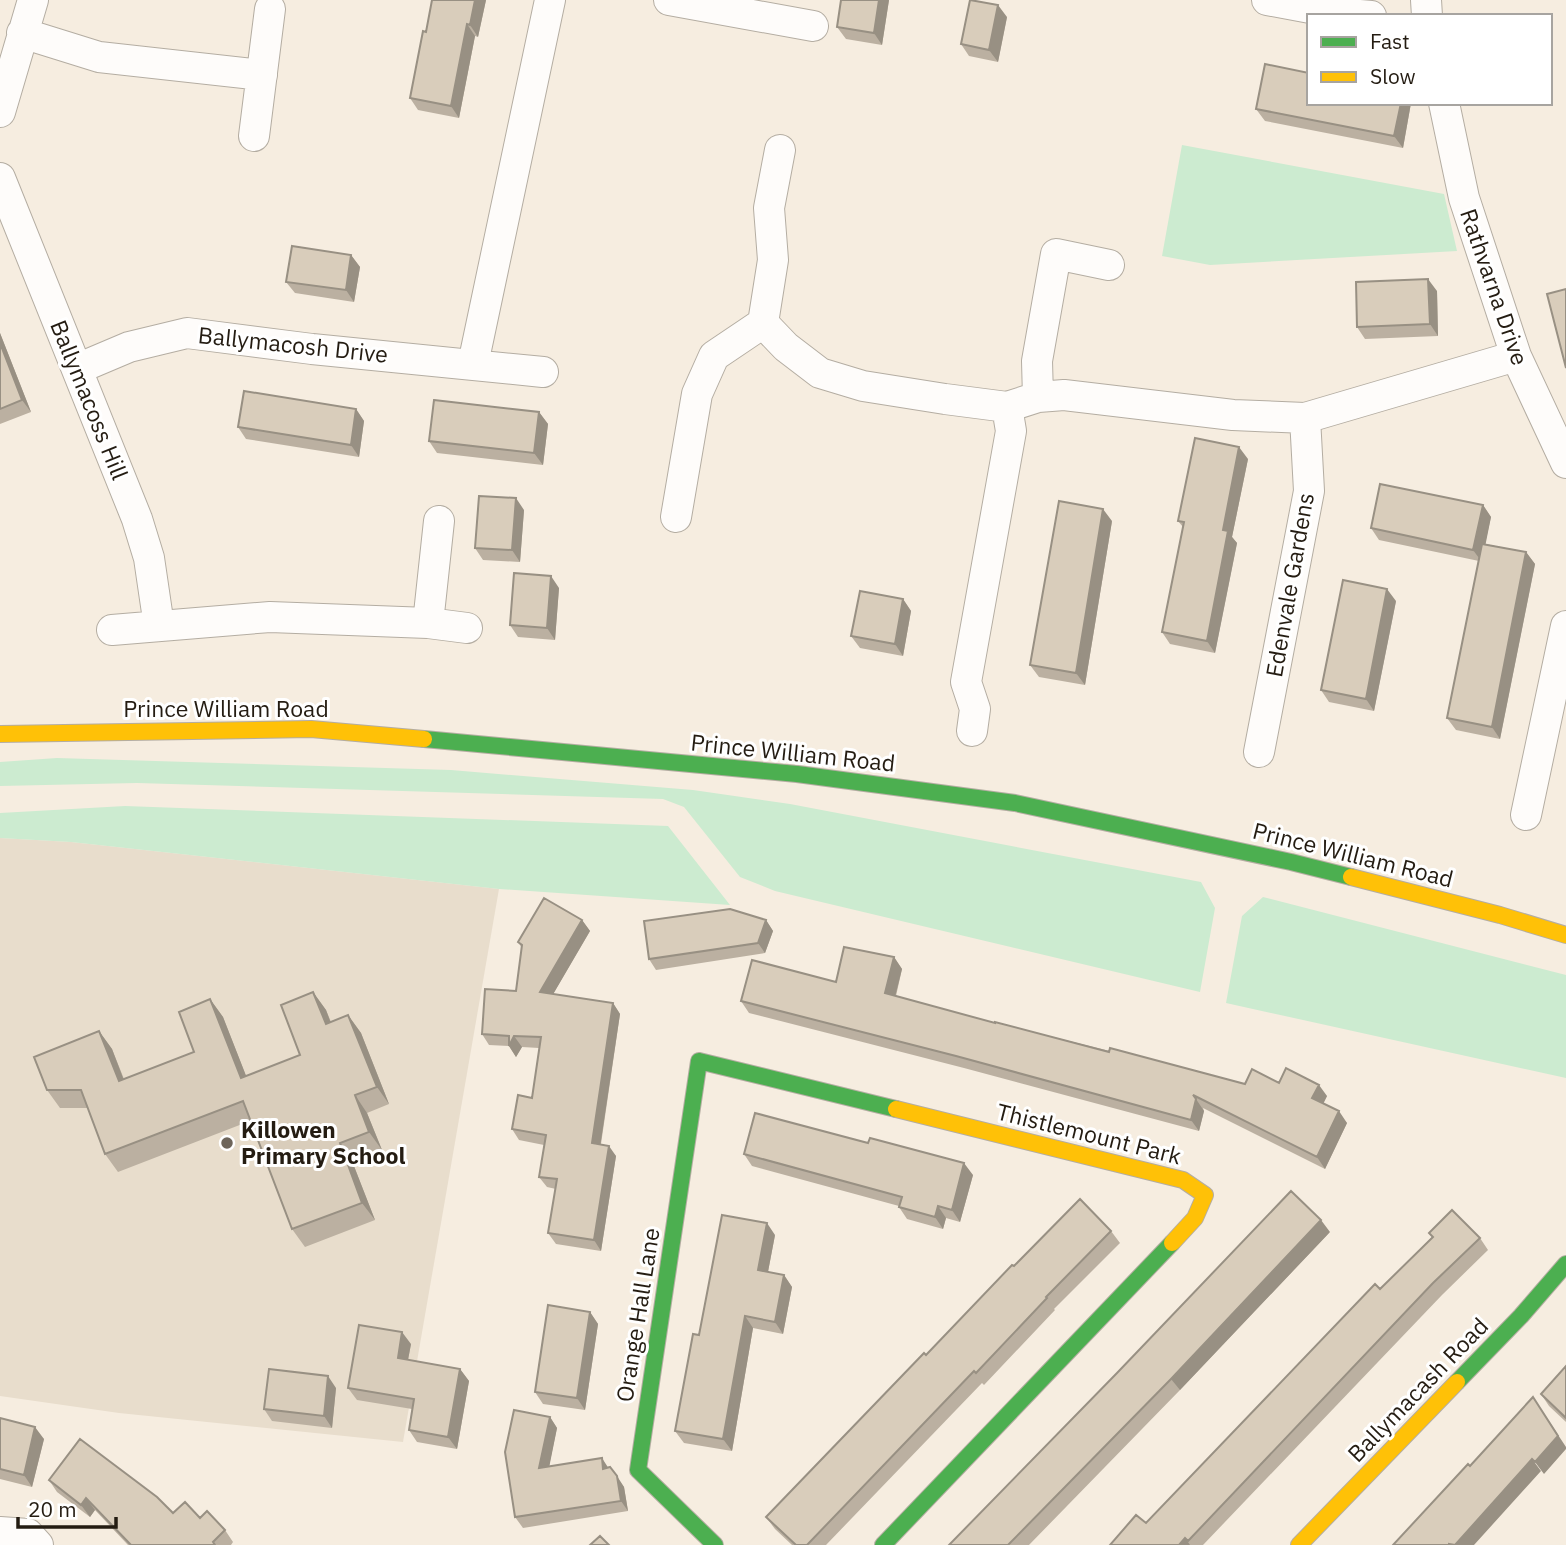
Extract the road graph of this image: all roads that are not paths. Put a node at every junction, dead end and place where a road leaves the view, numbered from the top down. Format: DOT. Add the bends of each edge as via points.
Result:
graph roads {
  1 [pos="33,0"];
  2 [pos="550,0"];
  3 [pos="669,0"];
  4 [pos="1267,0"];
  5 [pos="270,9"];
  6 [pos="783,10"];
  7 [pos="1348,14"];
  8 [pos="813,26"];
  9 [pos="22,33"];
  10 [pos="262,75"];
  11 [pos="1444,105"];
  12 [pos="0,112"];
  13 [pos="254,135"];
  14 [pos="780,150"];
  15 [pos="0,178"];
  16 [pos="1109,265"];
  17 [pos="763,323"];
  18 [pos="1516,356"];
  19 [pos="473,364"];
  20 [pos="77,369"];
  21 [pos="543,372"];
  22 [pos="1038,397"];
  23 [pos="1007,407"];
  24 [pos="1305,418"];
  25 [pos="1566,463"];
  26 [pos="676,517"];
  27 [pos="439,521"];
  28 [pos="428,622"];
  29 [pos="159,626"];
  30 [pos="1566,626"];
  31 [pos="467,628"];
  32 [pos="112,630"];
  33 [pos="972,731"];
  34 [pos="0,734"];
  35 [pos="1259,752"];
  36 [pos="1526,815"];
  37 [pos="1566,935"];
  38 [pos="699,1061"];
  39 [pos="1566,1264"];
  40 [pos="0,1532"];
  41 [pos="38,1545"];
  42 [pos="715,1545"];
  43 [pos="883,1545"];
  44 [pos="1299,1545"];
  1 -- 9 [label="street"];
  2 -- 19 [label="street"];
  3 -- 6 [label="street"];
  4 -- 7 [label="street"];
  5 -- 10 [label="street"];
  6 -- 8 [label="street"];
  9 -- 10 [label="street" via="99,57"];
  9 -- 12 [label="street"];
  10 -- 13 [label="street"];
  11 -- 18 [label="street, Rathvarna Drive" via="1464,198"];
  14 -- 17 [label="street" via="769,208 774,260"];
  15 -- 20 [label="street, Ballymacoss Hill"];
  16 -- 22 [label="street" via="1056,254 1037,361"];
  17 -- 23 [label="street" via="820,373 863,386"];
  17 -- 26 [label="street" via="714,356 697,394"];
  18 -- 24 [label="street"];
  18 -- 25 [label="street, Rathvarna Drive"];
  19 -- 20 [label="street, Ballymacosh Drive" via="187,333 129,347"];
  19 -- 21 [label="street, Ballymacosh Drive"];
  20 -- 29 [label="street, Ballymacoss Hill" via="137,520 149,558"];
  22 -- 23 [label="street"];
  22 -- 24 [label="street" via="1064,395 1233,415"];
  23 -- 33 [label="street" via="1011,431 965,682 975,709"];
  24 -- 35 [label="street, Edenvale Gardens" via="1309,491"];
  27 -- 28 [label="street"];
  28 -- 29 [label="street" via="270,617"];
  28 -- 31 [label="street"];
  29 -- 32 [label="street"];
  30 -- 36 [label="street"];
  34 -- 37 [label="main road, Prince William Road" via="311,729 797,774 1015,803 1291,862"];
  38 -- 42 [label="main road, Orange Hall Lane" via="638,1471"];
  38 -- 43 [label="main road, Thistlemount Park" via="1183,1180 1205,1195 1195,1218"];
  39 -- 44 [label="main road, Ballymacash Road"];
  40 -- 41 [label="street" via="28,1534"];
}
